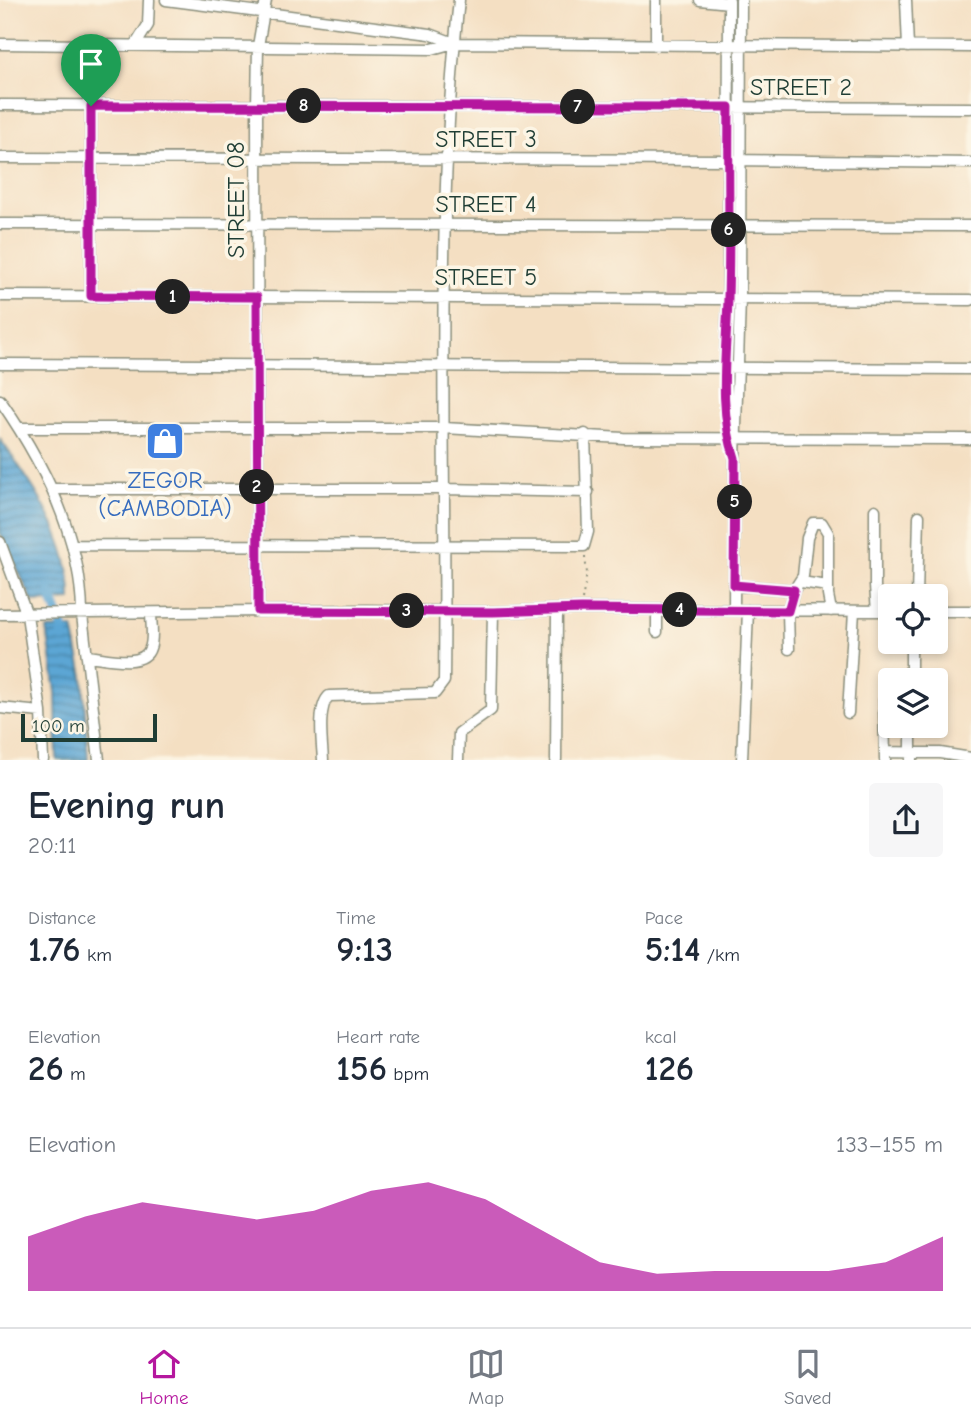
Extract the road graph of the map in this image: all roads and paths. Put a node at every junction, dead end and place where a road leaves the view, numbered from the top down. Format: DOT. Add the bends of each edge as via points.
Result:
graph roads {
  1 [pos="149,0"];
  2 [pos="166,0"];
  3 [pos="266,0"];
  4 [pos="459,0"];
  5 [pos="656,0"];
  6 [pos="700,0"];
  7 [pos="741,0"];
  8 [pos="906,0"];
  9 [pos="729,2"];
  10 [pos="263,14"];
  11 [pos="454,43"];
  12 [pos="0,44"];
  13 [pos="91,44"];
  14 [pos="136,44"];
  15 [pos="741,45"];
  16 [pos="258,46"];
  17 [pos="656,46"];
  18 [pos="729,46"];
  19 [pos="908,47"];
  20 [pos="971,47"];
  21 [pos="0,105"];
  22 [pos="91,106"];
  23 [pos="257,106"];
  24 [pos="449,107"];
  25 [pos="729,107"];
  26 [pos="741,107"];
  27 [pos="971,108"];
  28 [pos="0,159"];
  29 [pos="91,159"];
  30 [pos="257,159"];
  31 [pos="447,160"];
  32 [pos="729,160"];
  33 [pos="741,161"];
  34 [pos="971,163"];
  35 [pos="0,224"];
  36 [pos="90,224"];
  37 [pos="257,224"];
  38 [pos="445,225"];
  39 [pos="735,226"];
  40 [pos="971,226"];
  41 [pos="0,296"];
  42 [pos="91,296"];
  43 [pos="257,297"];
  44 [pos="445,298"];
  45 [pos="728,299"];
  46 [pos="740,299"];
  47 [pos="971,300"];
  48 [pos="0,364"];
  49 [pos="444,365"];
  50 [pos="257,366"];
  51 [pos="725,369"];
  52 [pos="739,369"];
  53 [pos="971,369"];
  54 [pos="0,400"];
  55 [pos="19,428"];
  56 [pos="257,428"];
  57 [pos="444,428"];
  58 [pos="585,435"];
  59 [pos="971,439"];
  60 [pos="733,440"];
  61 [pos="52,489"];
  62 [pos="257,489"];
  63 [pos="444,489"];
  64 [pos="588,492"];
  65 [pos="875,510"];
  66 [pos="919,516"];
  67 [pos="0,542"];
  68 [pos="72,545"];
  69 [pos="258,545"];
  70 [pos="444,545"];
  71 [pos="584,546"];
  72 [pos="917,584"];
  73 [pos="734,585"];
  74 [pos="798,586"];
  75 [pos="828,586"];
  76 [pos="581,609"];
  77 [pos="557,610"];
  78 [pos="657,610"];
  79 [pos="734,610"];
  80 [pos="748,610"];
  81 [pos="258,611"];
  82 [pos="788,611"];
  83 [pos="831,611"];
  84 [pos="854,611"];
  85 [pos="877,611"];
  86 [pos="948,611"];
  87 [pos="971,611"];
  88 [pos="445,612"];
  89 [pos="493,612"];
  90 [pos="151,613"];
  91 [pos="0,614"];
  92 [pos="27,615"];
  93 [pos="82,615"];
  94 [pos="657,632"];
  95 [pos="789,649"];
  96 [pos="87,656"];
  97 [pos="0,708"];
  98 [pos="41,712"];
  99 [pos="848,713"];
  100 [pos="885,738"];
  101 [pos="911,738"];
  102 [pos="885,756"];
  103 [pos="911,756"];
  104 [pos="940,757"];
  105 [pos="971,758"];
  106 [pos="43,760"];
  107 [pos="99,760"];
  108 [pos="323,760"];
  109 [pos="458,760"];
  110 [pos="556,760"];
  111 [pos="742,760"];
  1 -- 14 [label="street" via="148,25"];
  2 -- 10 [label="street"];
  3 -- 10 [label="street, STREET 08"];
  4 -- 11 [label="street"];
  5 -- 17 [label="street"];
  6 -- 9 [label="street"];
  7 -- 15 [label="street"];
  8 -- 19 [label="street"];
  9 -- 18 [label="street"];
  10 -- 11 [label="street" via="430,34"];
  10 -- 16 [label="street, STREET 08"];
  11 -- 16 [label="street" via="432,49"];
  11 -- 17 [label="street"];
  11 -- 24 [label="street"];
  12 -- 13 [label="street"];
  13 -- 14 [label="street"];
  13 -- 22 [label="street"];
  14 -- 16 [label="street"];
  15 -- 18 [label="street"];
  15 -- 19 [label="street"];
  15 -- 26 [label="street"];
  16 -- 23 [label="street, STREET 08"];
  17 -- 18 [label="street"];
  18 -- 25 [label="street"];
  19 -- 20 [label="street"];
  21 -- 22 [label="street, STREET 2"];
  22 -- 23 [label="street, STREET 2"];
  22 -- 29 [label="street"];
  23 -- 24 [label="street, STREET 2"];
  23 -- 30 [label="street, STREET 08"];
  24 -- 25 [label="street, STREET 2"];
  24 -- 31 [label="street"];
  25 -- 26 [label="street, STREET 2"];
  25 -- 32 [label="street"];
  26 -- 27 [label="street, STREET 2"];
  26 -- 33 [label="street"];
  28 -- 29 [label="street, STREET 3"];
  29 -- 30 [label="street, STREET 3"];
  29 -- 36 [label="street"];
  30 -- 31 [label="street, STREET 3"];
  30 -- 37 [label="street, STREET 08"];
  31 -- 32 [label="street, STREET 3"];
  31 -- 38 [label="street"];
  32 -- 33 [label="street, STREET 3"];
  32 -- 39 [label="street"];
  33 -- 34 [label="street, STREET 3"];
  33 -- 39 [label="street"];
  35 -- 36 [label="street, STREET 4"];
  36 -- 37 [label="street, STREET 4"];
  36 -- 42 [label="street"];
  37 -- 38 [label="street, STREET 4"];
  37 -- 43 [label="street, STREET 08"];
  38 -- 39 [label="street, STREET 4"];
  38 -- 44 [label="street"];
  39 -- 40 [label="street, STREET 4"];
  39 -- 45 [label="street"];
  39 -- 46 [label="street"];
  41 -- 42 [label="street, STREET 5"];
  42 -- 43 [label="street, STREET 5"];
  43 -- 44 [label="street, STREET 5"];
  43 -- 50 [label="street, STREET 08"];
  44 -- 45 [label="street, STREET 5"];
  44 -- 49 [label="street"];
  45 -- 46 [label="street, STREET 5"];
  45 -- 51 [label="street"];
  46 -- 47 [label="street, STREET 5"];
  46 -- 52 [label="street"];
  48 -- 50 [label="street"];
  49 -- 50 [label="street"];
  49 -- 51 [label="street"];
  49 -- 57 [label="street"];
  50 -- 56 [label="street, STREET 08"];
  51 -- 52 [label="street"];
  51 -- 60 [label="street"];
  52 -- 53 [label="street"];
  52 -- 60 [label="street"];
  54 -- 55 [label="street"];
  55 -- 56 [label="street"];
  55 -- 61 [label="street"];
  56 -- 57 [label="street"];
  56 -- 62 [label="street, STREET 08"];
  57 -- 58 [label="street"];
  57 -- 63 [label="street"];
  58 -- 60 [label="street"];
  58 -- 64 [label="street"];
  59 -- 60 [label="street"];
  60 -- 73 [label="street"];
  61 -- 62 [label="street"];
  61 -- 68 [label="street"];
  62 -- 63 [label="street"];
  62 -- 69 [label="street, STREET 08"];
  63 -- 64 [label="street"];
  63 -- 70 [label="street"];
  64 -- 71 [label="street"];
  65 -- 85 [label="street"];
  66 -- 72 [label="street"];
  67 -- 92 [label="street"];
  68 -- 69 [label="street"];
  68 -- 93 [label="street"];
  69 -- 70 [label="street"];
  69 -- 81 [label="street, STREET 08"];
  70 -- 71 [label="street"];
  70 -- 88 [label="street"];
  71 -- 76 [label="path" via="587,573"];
  73 -- 74 [label="street"];
  73 -- 79 [label="street"];
  74 -- 75 [label="street"];
  74 -- 75 [label="street" via="810,527 822,523 828,533"];
  74 -- 82 [label="street"];
  75 -- 83 [label="street"];
  76 -- 77 [label="street"];
  76 -- 78 [label="street"];
  77 -- 89 [label="street"];
  77 -- 110 [label="street"];
  78 -- 79 [label="street"];
  78 -- 94 [label="street"];
  79 -- 80 [label="street"];
  80 -- 82 [label="street"];
  80 -- 111 [label="street"];
  81 -- 88 [label="street"];
  81 -- 90 [label="street"];
  82 -- 83 [label="street"];
  82 -- 95 [label="street"];
  83 -- 84 [label="street"];
  84 -- 85 [label="street"];
  84 -- 99 [label="street"];
  86 -- 87 [label="street"];
  88 -- 89 [label="street"];
  88 -- 108 [label="street" via="444,681 438,691 329,696 322,708"];
  89 -- 109 [label="street" via="491,710 459,733"];
  90 -- 93 [label="street"];
  90 -- 96 [label="street" via="152,643 143,658"];
  91 -- 92 [label="street"];
  92 -- 93 [label="street"];
  92 -- 98 [label="street"];
  93 -- 96 [label="street"];
  96 -- 107 [label="street"];
  97 -- 98 [label="street"];
  98 -- 106 [label="street"];
  100 -- 102 [label="street"];
  101 -- 103 [label="street"];
  102 -- 103 [label="street"];
  103 -- 104 [label="street"];
  104 -- 105 [label="street"];
}
